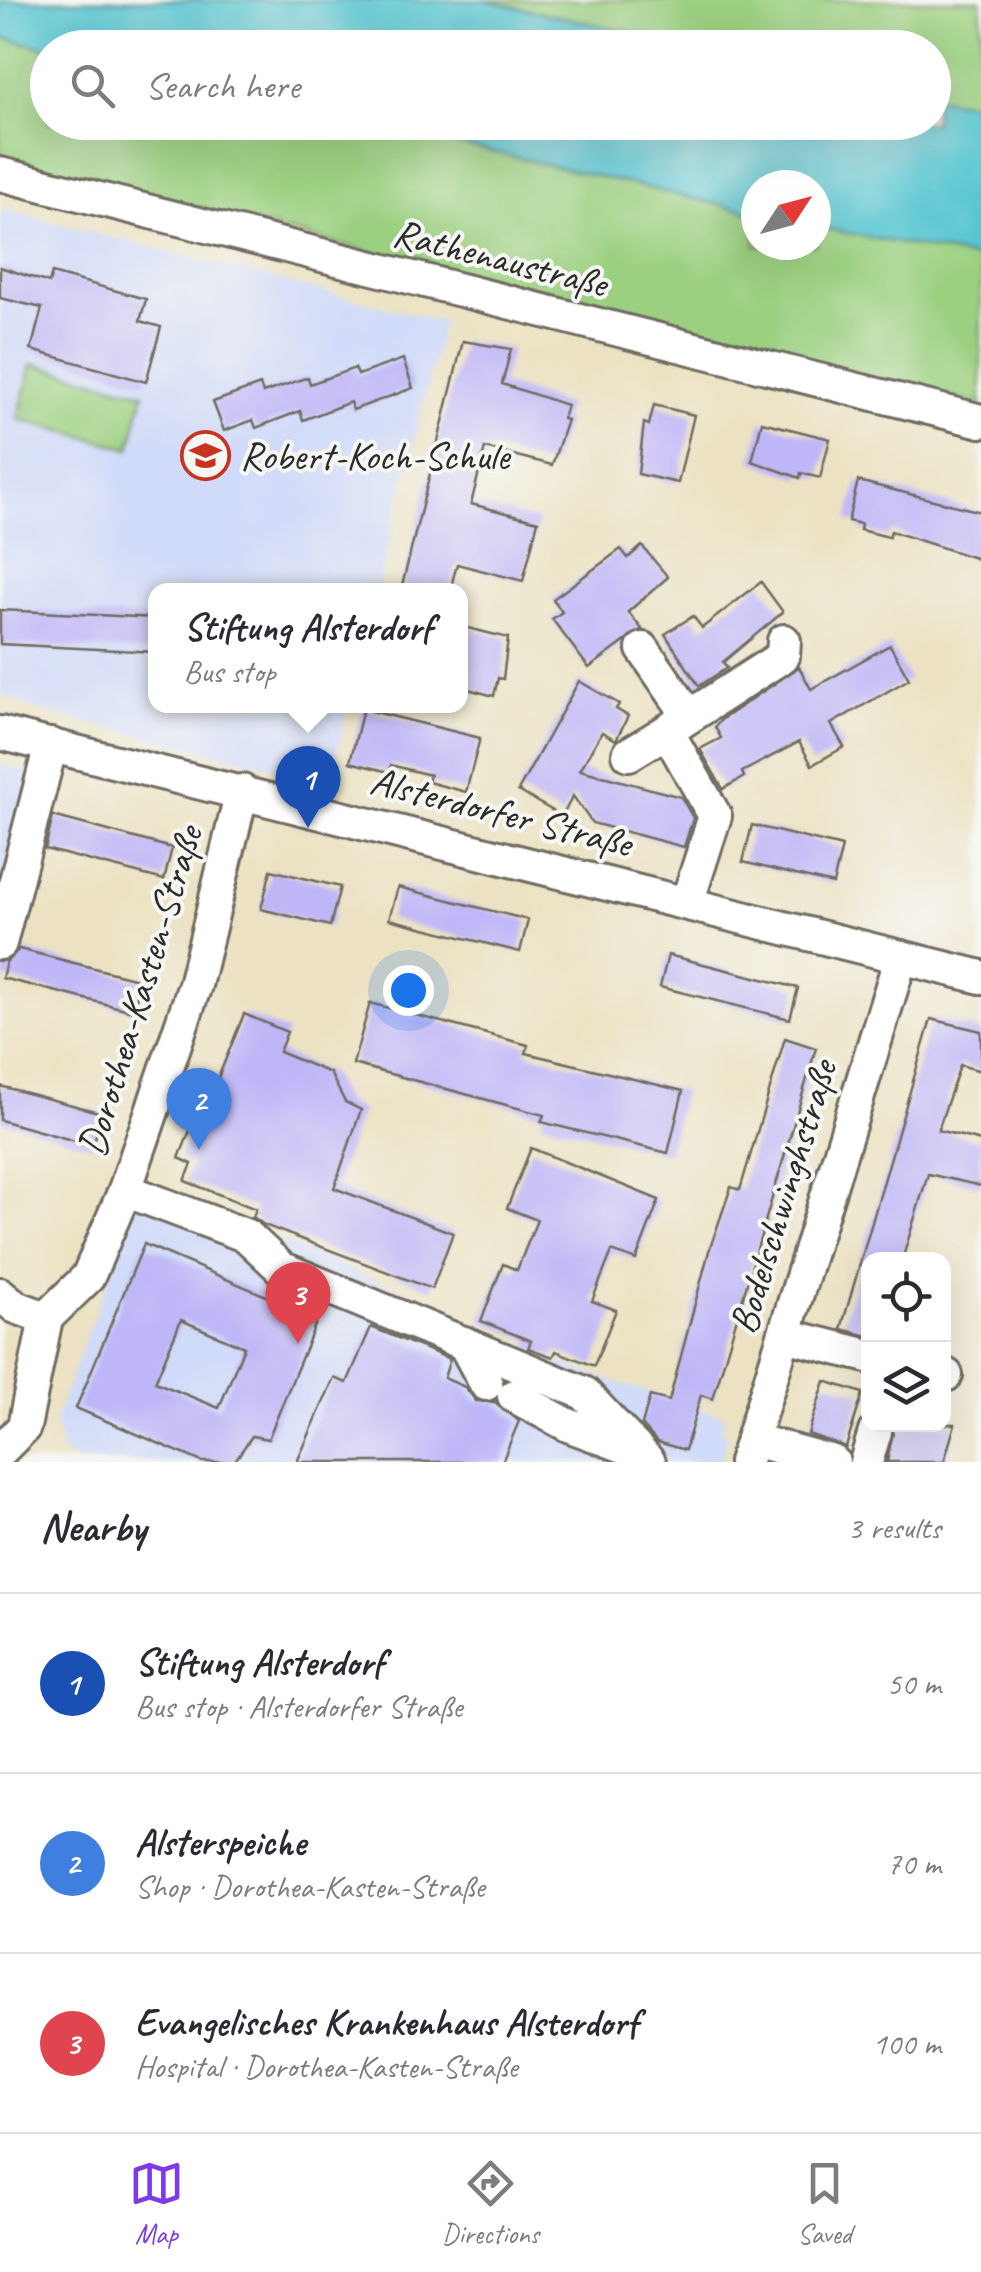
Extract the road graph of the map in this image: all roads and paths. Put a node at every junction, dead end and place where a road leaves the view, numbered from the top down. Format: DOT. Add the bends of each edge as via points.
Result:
graph roads {
  1 [pos="0,174"];
  2 [pos="981,421"];
  3 [pos="784,641"];
  4 [pos="644,649"];
  5 [pos="678,723"];
  6 [pos="0,733"];
  7 [pos="51,745"];
  8 [pos="629,754"];
  9 [pos="242,791"];
  10 [pos="687,903"];
  11 [pos="0,943"];
  12 [pos="901,957"];
  13 [pos="981,977"];
  14 [pos="125,1190"];
  15 [pos="0,1294"];
  16 [pos="46,1318"];
  17 [pos="785,1335"];
  18 [pos="464,1343"];
  19 [pos="861,1354"];
  20 [pos="12,1448"];
  21 [pos="749,1451"];
  22 [pos="644,1457"];
  23 [pos="833,1462"];
  1 -- 2 [label="street, Rathenaustraße"];
  3 -- 5 [label="street" via="783,656"];
  4 -- 5 [label="street"];
  5 -- 8 [label="street"];
  5 -- 10 [label="street" via="715,816"];
  6 -- 7 [label="street, Alsterdorfer Straße"];
  7 -- 9 [label="street, Alsterdorfer Straße"];
  7 -- 11 [label="street"];
  9 -- 10 [label="street, Alsterdorfer Straße"];
  9 -- 14 [label="street, Dorothea-Kasten-Straße" via="195,986"];
  10 -- 12 [label="street, Alsterdorfer Straße"];
  12 -- 13 [label="street, Alsterdorfer Straße"];
  12 -- 17 [label="street, Bodelschwinghstraße"];
  14 -- 16 [label="street, Dorothea-Kasten-Straße" via="88,1277"];
  14 -- 18 [label="street" via="247,1236 281,1268"];
  15 -- 16 [label="street"];
  16 -- 20 [label="street" via="33,1392"];
  17 -- 19 [label="street"];
  17 -- 21 [label="street, Bodelschwinghstraße"];
  18 -- 22 [label="street" via="584,1393"];
  18 -- 22 [label="street" via="500,1390"];
  21 -- 23 [label="street"];
}
